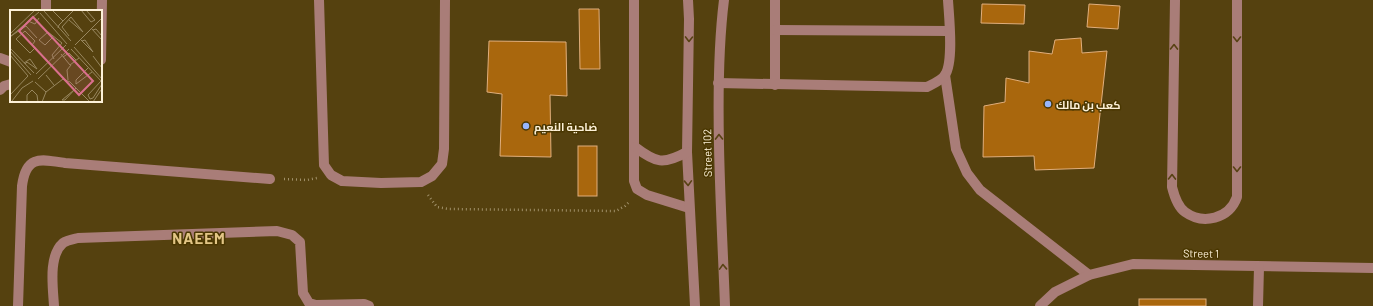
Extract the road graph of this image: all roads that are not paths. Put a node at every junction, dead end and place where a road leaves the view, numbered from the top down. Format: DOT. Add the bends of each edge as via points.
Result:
graph roads {
  1 [pos="102,0"];
  2 [pos="319,0"];
  3 [pos="445,0"];
  4 [pos="634,0"];
  5 [pos="688,0"];
  6 [pos="724,0"];
  7 [pos="775,0"];
  8 [pos="948,0"];
  9 [pos="1175,0"];
  10 [pos="1238,0"];
  11 [pos="102,10"];
  12 [pos="775,30"];
  13 [pos="949,31"];
  14 [pos="0,58"];
  15 [pos="10,62"];
  16 [pos="945,75"];
  17 [pos="718,83"];
  18 [pos="10,84"];
  19 [pos="775,85"];
  20 [pos="0,90"];
  21 [pos="635,147"];
  22 [pos="687,152"];
  23 [pos="270,179"];
  24 [pos="689,208"];
  25 [pos="1259,267"];
  26 [pos="1373,268"];
  27 [pos="1089,274"];
  28 [pos="18,306"];
  29 [pos="54,306"];
  30 [pos="369,306"];
  31 [pos="695,306"];
  32 [pos="725,306"];
  33 [pos="1040,306"];
  34 [pos="1258,306"];
  1 -- 11 [label="street"];
  2 -- 3 [label="street" via="324,165 331,175 342,181 382,183 421,182 432,176 442,164"];
  4 -- 21 [label="street"];
  5 -- 22 [label="street, Street 102, one-way"];
  6 -- 17 [label="street, Street 102" via="720,26"];
  7 -- 12 [label="street"];
  8 -- 13 [label="street"];
  10 -- 9 [label="street, one-way" via="1237,198 1227,212 1216,218 1198,218 1184,211 1172,187"];
  12 -- 13 [label="street"];
  12 -- 19 [label="street"];
  13 -- 16 [label="street" via="949,64"];
  14 -- 15 [label="street"];
  16 -- 19 [label="street" via="927,87"];
  16 -- 27 [label="street" via="956,149 980,190"];
  17 -- 19 [label="street"];
  32 -- 17 [label="street, Street 102, one-way"];
  18 -- 20 [label="street"];
  21 -- 22 [label="street" via="648,158 659,161 672,160"];
  21 -- 24 [label="street" via="634,181 637,189 647,195"];
  22 -- 24 [label="street, Street 102, one-way"];
  23 -- 28 [label="street" via="41,159 32,163 25,169 22,186"];
  24 -- 31 [label="street, Street 102"];
  25 -- 26 [label="street, Street 1"];
  25 -- 27 [label="street, Street 1" via="1133,264"];
  25 -- 34 [label="street"];
  27 -- 33 [label="street, Street 1" via="1055,292"];
  29 -- 30 [label="street" via="53,263 64,242 78,238 277,231 292,235 300,242 303,293 310,303"];
}
